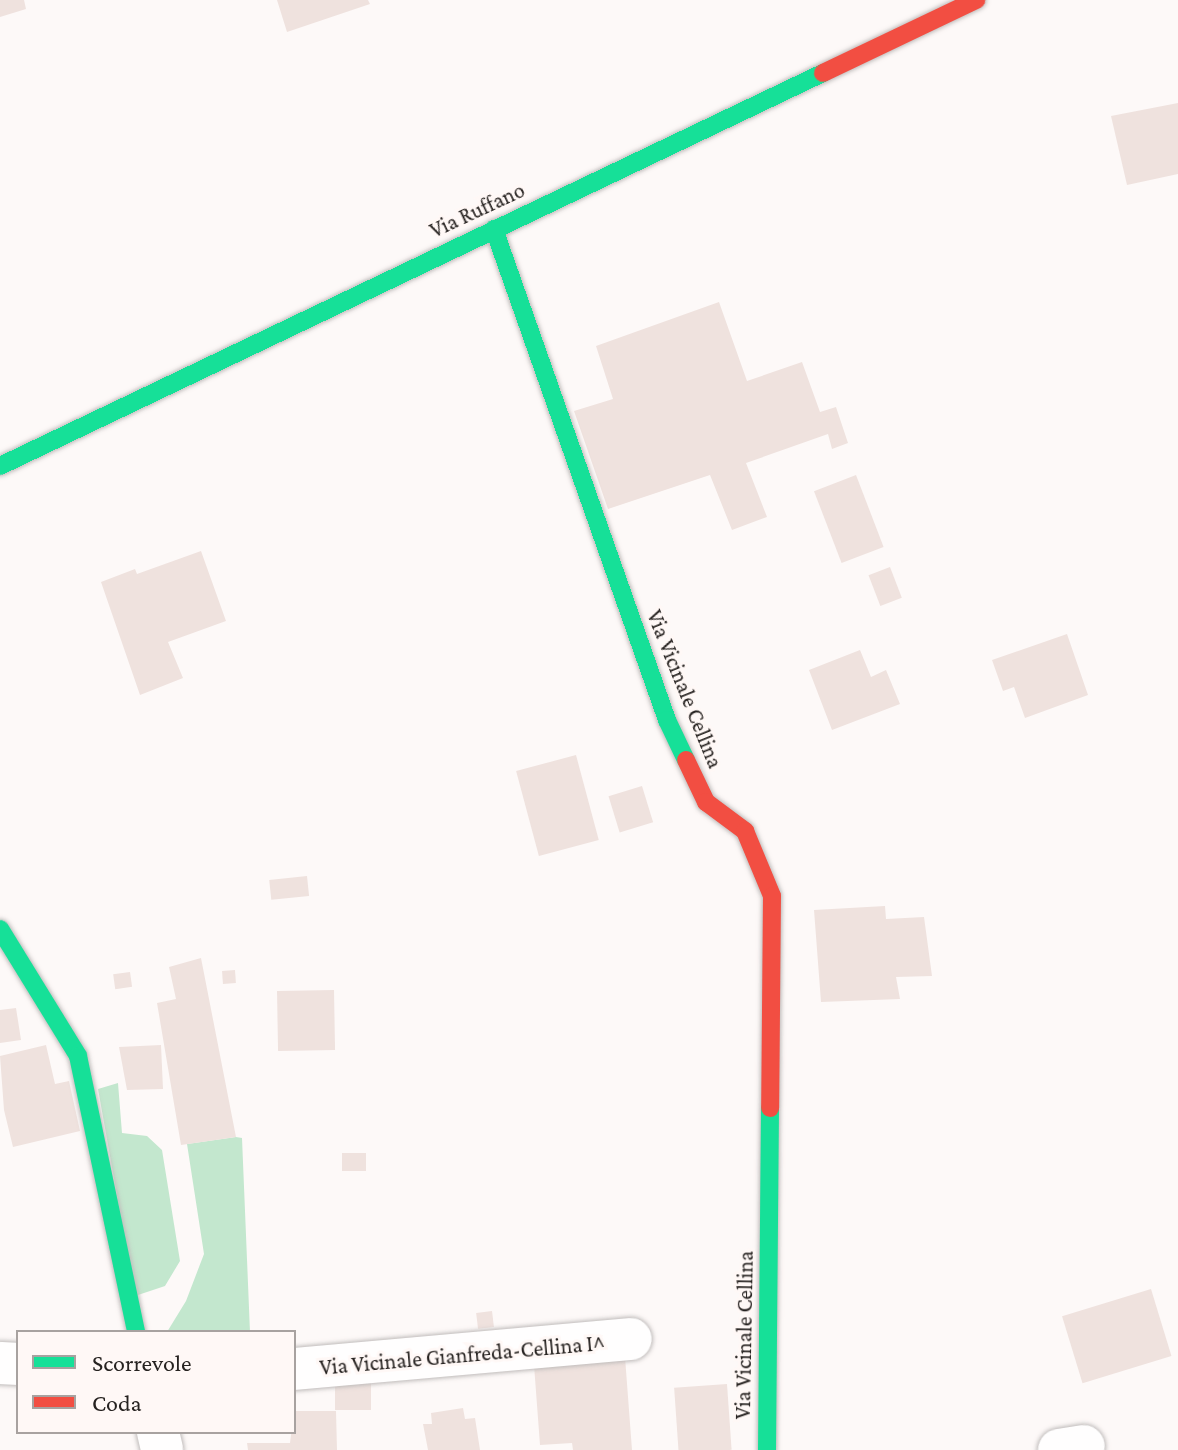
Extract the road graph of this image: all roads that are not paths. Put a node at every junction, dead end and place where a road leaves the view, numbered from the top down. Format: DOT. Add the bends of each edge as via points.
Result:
graph roads {
  1 [pos="951,6"];
  2 [pos="494,229"];
  3 [pos="0,466"];
  4 [pos="0,929"];
  5 [pos="136,1330"];
  6 [pos="631,1339"];
  7 [pos="296,1369"];
  8 [pos="767,1450"];
  1 -- 2 [label="street, Via Ruffano"];
  2 -- 3 [label="street, Via Ruffano"];
  2 -- 8 [label="street, Via Vicinale Cellina" via="667,720 706,802 745,831 772,896"];
  4 -- 5 [label="street" via="78,1056"];
  6 -- 7 [label="street, Via Vicinale Gianfreda-Cellina I^"];
}
